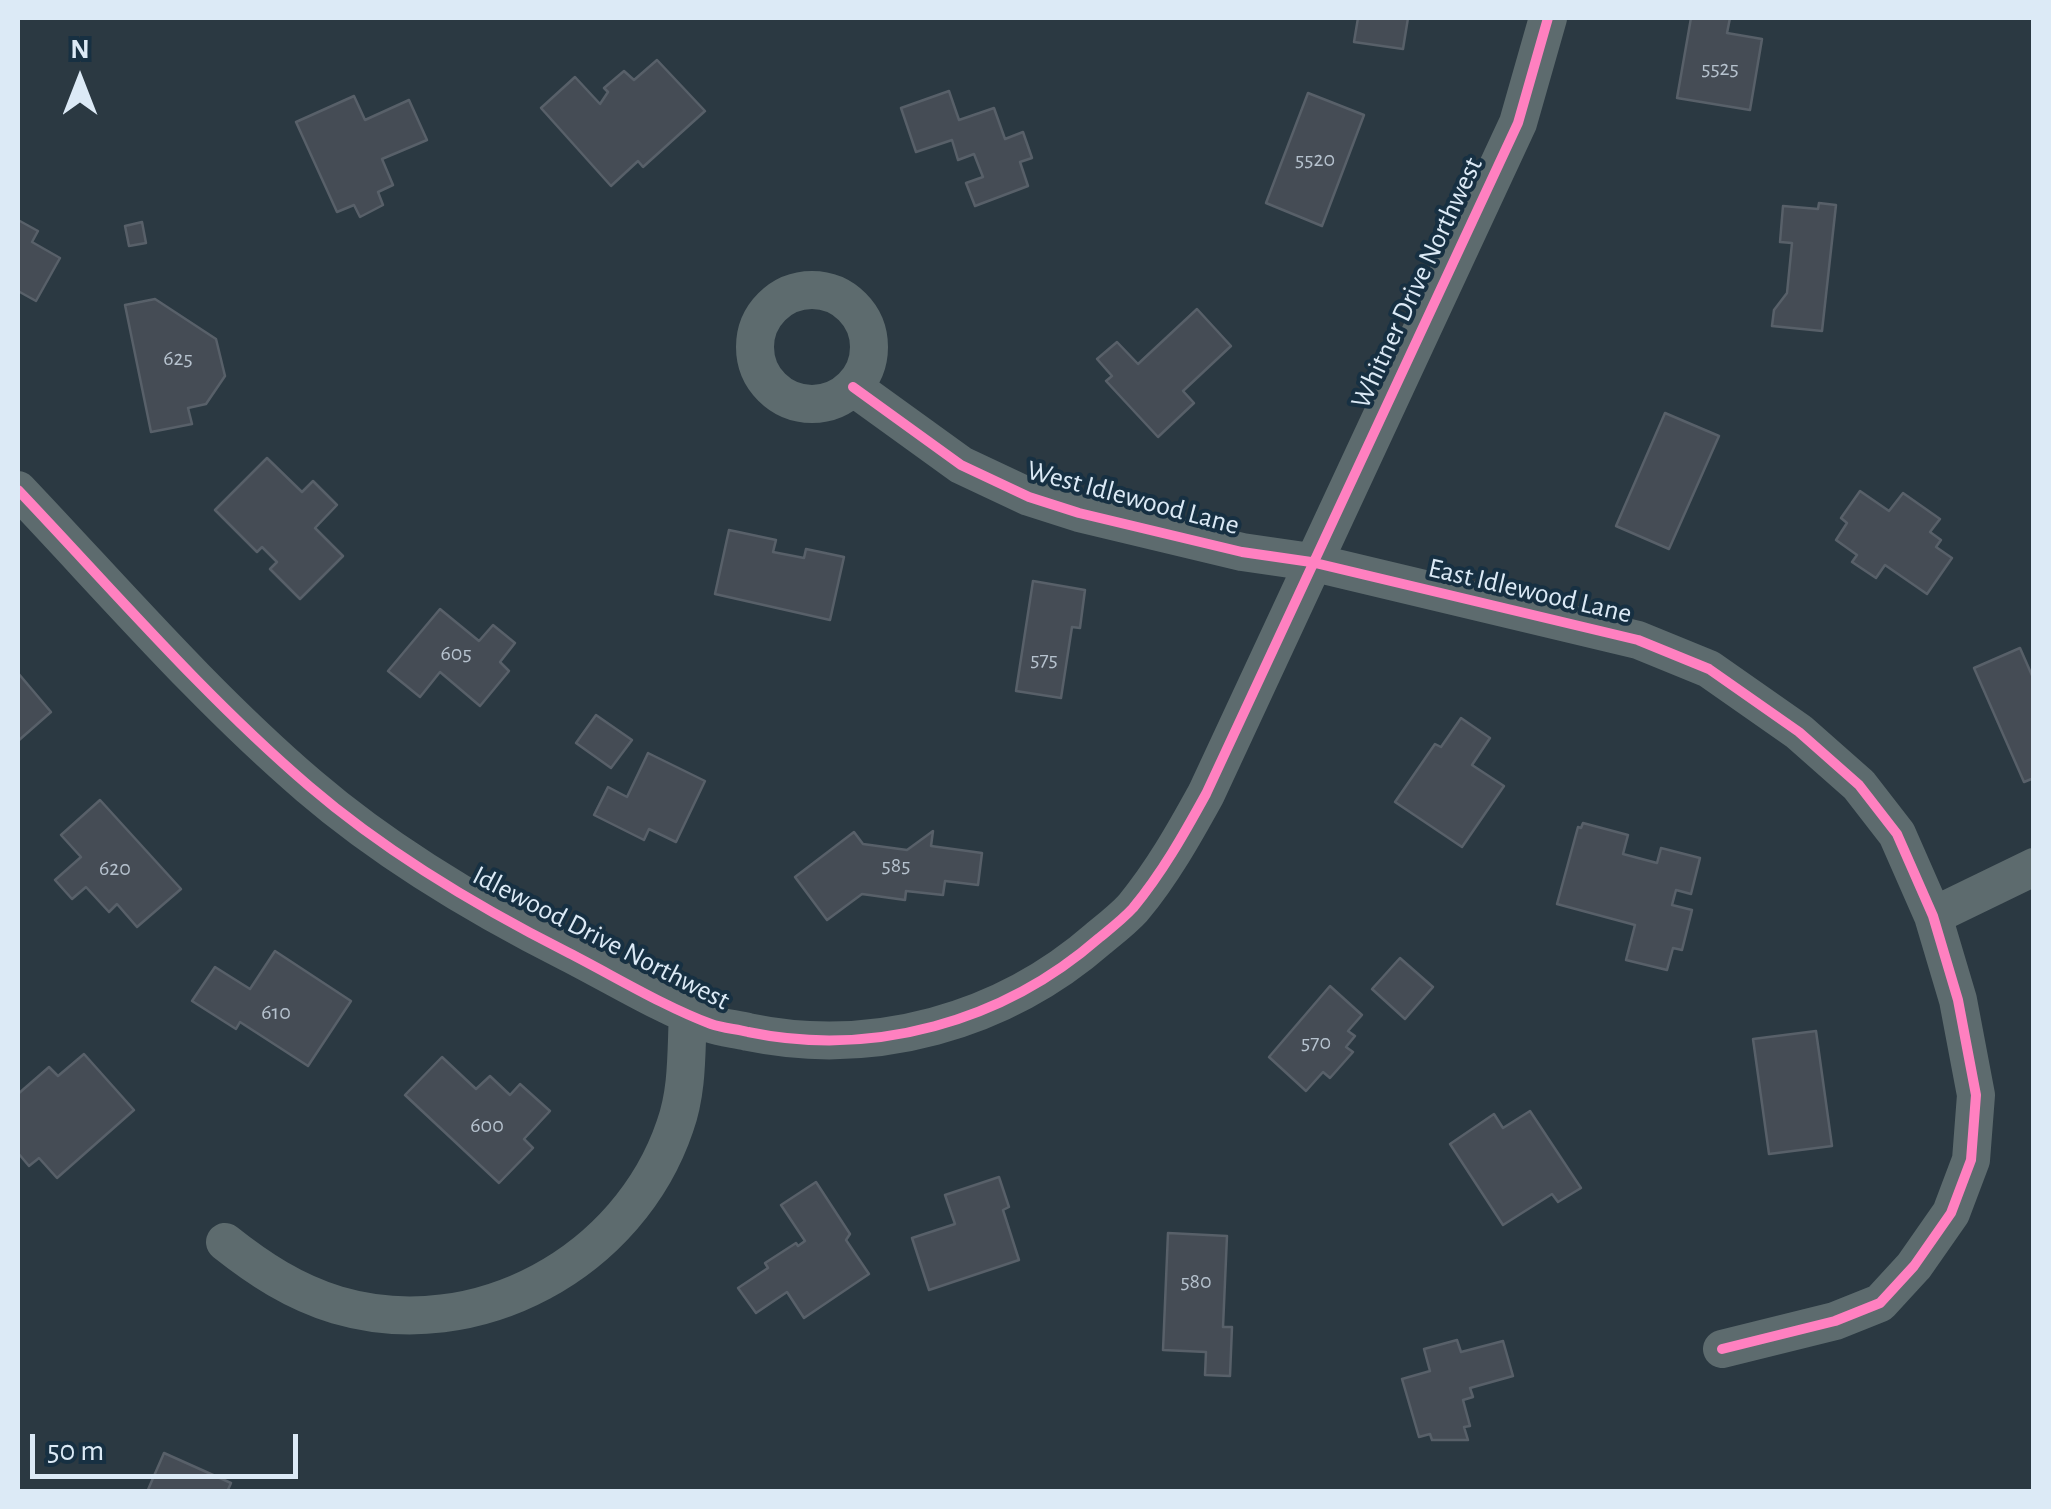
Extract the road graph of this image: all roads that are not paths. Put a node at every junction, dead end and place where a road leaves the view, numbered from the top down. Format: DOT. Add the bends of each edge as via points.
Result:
graph roads {
  1 [pos="1548,18"];
  2 [pos="853,387"];
  3 [pos="18,490"];
  4 [pos="1311,562"];
  5 [pos="2034,867"];
  6 [pos="1933,916"];
  7 [pos="688,1013"];
  8 [pos="225,1242"];
  9 [pos="1722,1349"];
  1 -- 4 [label="street, Whitner Drive Northwest" via="1518,122"];
  2 -- 4 [label="street, West Idlewood Lane" via="961,465 1029,497 1242,552"];
  3 -- 7 [label="street, Idlewood Drive Northwest" via="248,732 311,788 501,919"];
  4 -- 6 [label="street, East Idlewood Lane" via="1638,640 1709,669 1799,732 1859,785 1896,834"];
  4 -- 7 [label="street, Idlewood Drive Northwest" via="1174,853 1130,911 1070,963 982,1012 884,1037 776,1038"];
  5 -- 6 [label="street"];
  6 -- 9 [label="street, East Idlewood Lane" via="1976,1095 1970,1160 1951,1213 1880,1303"];
  7 -- 8 [label="street" via="684,1090 656,1170 604,1239 533,1288 460,1311 374,1313 292,1288"];
}
